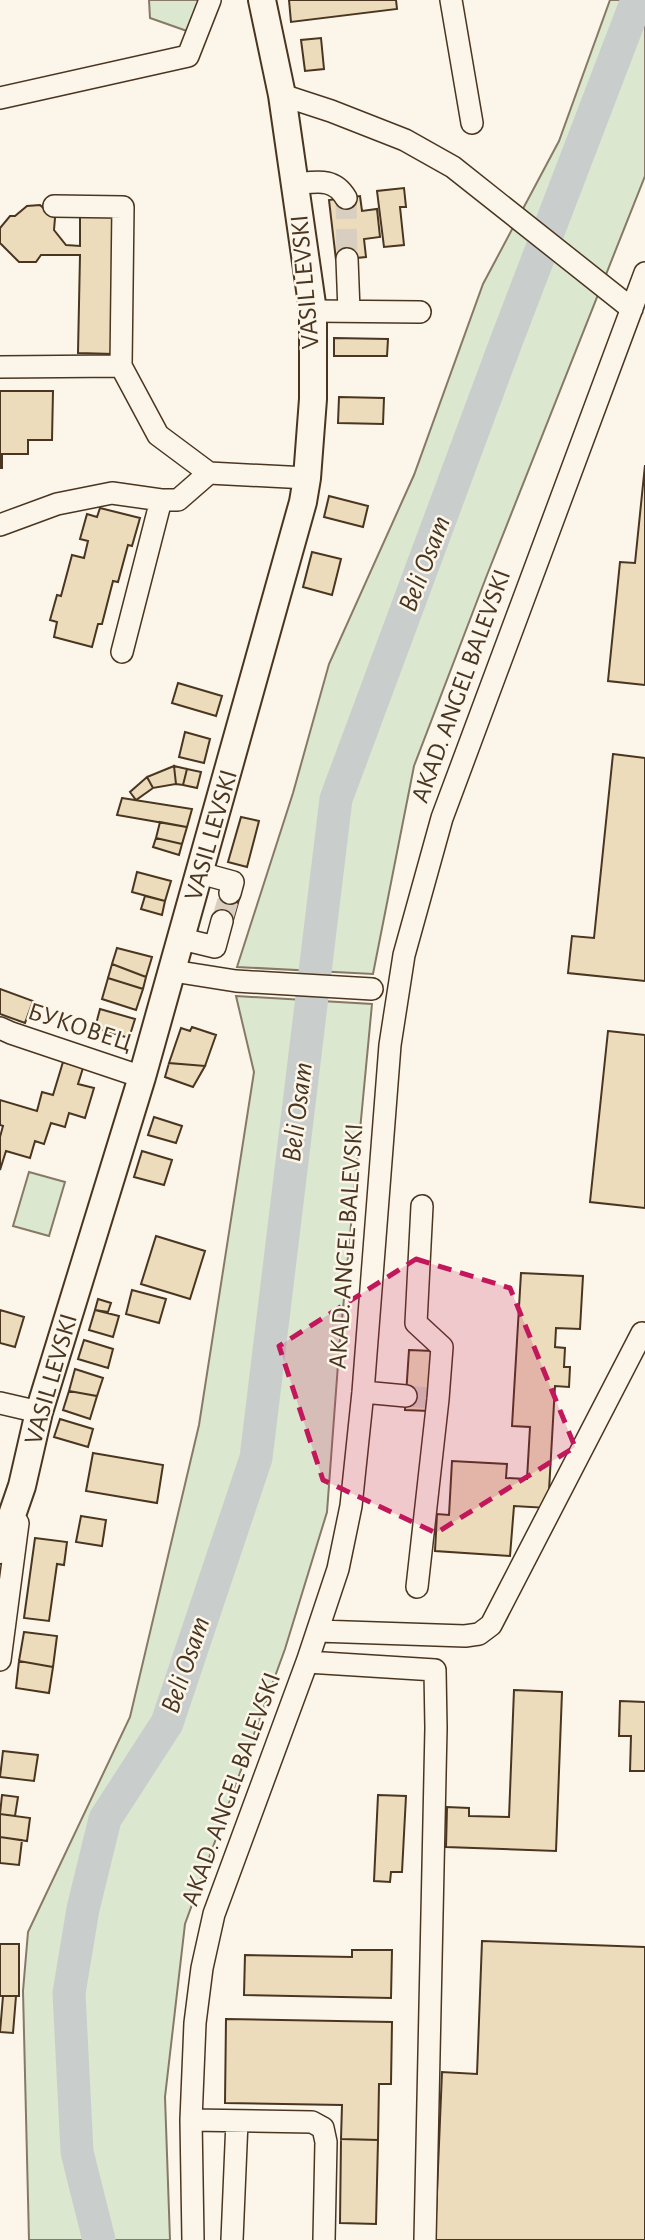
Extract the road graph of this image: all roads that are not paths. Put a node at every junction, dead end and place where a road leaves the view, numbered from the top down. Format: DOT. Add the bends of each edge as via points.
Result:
graph roads {
  1 [pos="210,0"];
  2 [pos="262,0"];
  3 [pos="452,0"];
  4 [pos="282,95"];
  5 [pos="0,99"];
  6 [pos="472,123"];
  7 [pos="295,184"];
  8 [pos="346,198"];
  9 [pos="54,206"];
  10 [pos="347,259"];
  11 [pos="645,274"];
  12 [pos="632,309"];
  13 [pos="313,311"];
  14 [pos="349,311"];
  15 [pos="420,312"];
  16 [pos="121,366"];
  17 [pos="0,367"];
  18 [pos="209,473"];
  19 [pos="307,478"];
  20 [pos="161,500"];
  21 [pos="0,525"];
  22 [pos="122,652"];
  23 [pos="200,873"];
  24 [pos="230,893"];
  25 [pos="222,921"];
  26 [pos="182,939"];
  27 [pos="173,971"];
  28 [pos="372,989"];
  29 [pos="0,1028"];
  30 [pos="142,1077"];
  31 [pos="422,1206"];
  32 [pos="642,1333"];
  33 [pos="363,1392"];
  34 [pos="406,1396"];
  35 [pos="0,1403"];
  36 [pos="39,1412"];
  37 [pos="22,1486"];
  38 [pos="0,1550"];
  39 [pos="417,1587"];
  40 [pos="318,1631"];
  41 [pos="0,1660"];
  42 [pos="307,1662"];
  43 [pos="191,2120"];
  44 [pos="237,2121"];
  45 [pos="193,2240"];
  46 [pos="232,2240"];
  47 [pos="324,2240"];
  48 [pos="425,2240"];
  1 -- 5 [label="street" via="188,56"];
  2 -- 4 [label="main road, VASIL LEVSKI"];
  3 -- 6 [label="street"];
  4 -- 7 [label="main road, VASIL LEVSKI"];
  4 -- 12 [label="street" via="405,140 453,167"];
  7 -- 8 [label="street" via="326,181"];
  7 -- 13 [label="main road, VASIL LEVSKI"];
  9 -- 16 [label="street" via="123,207"];
  10 -- 14 [label="street"];
  11 -- 12 [label="street, AKAD. ANGEL BALEVSKI"];
  12 -- 33 [label="street, AKAD. ANGEL BALEVSKI" via="442,818 419,892 390,1045"];
  13 -- 14 [label="street"];
  13 -- 19 [label="main road, VASIL LEVSKI"];
  14 -- 15 [label="street"];
  16 -- 17 [label="street"];
  16 -- 18 [label="street" via="158,435"];
  18 -- 19 [label="street"];
  18 -- 20 [label="street" via="177,500"];
  19 -- 23 [label="main road, VASIL LEVSKI"];
  20 -- 21 [label="street" via="112,493 57,504"];
  20 -- 22 [label="street"];
  23 -- 24 [label="street" via="233,882"];
  23 -- 26 [label="main road, VASIL LEVSKI"];
  25 -- 26 [label="street" via="215,947"];
  26 -- 27 [label="main road, VASIL LEVSKI"];
  27 -- 28 [label="street" via="236,981"];
  27 -- 30 [label="main road, VASIL LEVSKI"];
  29 -- 30 [label="street, БУКОВЕЦ"];
  30 -- 36 [label="main road, VASIL LEVSKI"];
  31 -- 39 [label="street" via="416,1323 442,1347"];
  32 -- 40 [label="street" via="491,1625 479,1634 465,1636"];
  33 -- 34 [label="street"];
  33 -- 40 [label="street, AKAD. ANGEL BALEVSKI" via="351,1506 338,1569"];
  35 -- 36 [label="street"];
  36 -- 37 [label="main road, VASIL LEVSKI"];
  37 -- 38 [label="main road"];
  37 -- 41 [label="street, VASIL LEVSKI"];
  40 -- 42 [label="street, AKAD. ANGEL BALEVSKI"];
  42 -- 43 [label="street, AKAD. ANGEL BALEVSKI" via="214,1914 195,2023"];
  42 -- 48 [label="street" via="435,1670"];
  43 -- 44 [label="street"];
  43 -- 45 [label="street, AKAD. ANGEL BALEVSKI"];
  44 -- 46 [label="street"];
  44 -- 47 [label="street" via="312,2122 323,2129"];
}
